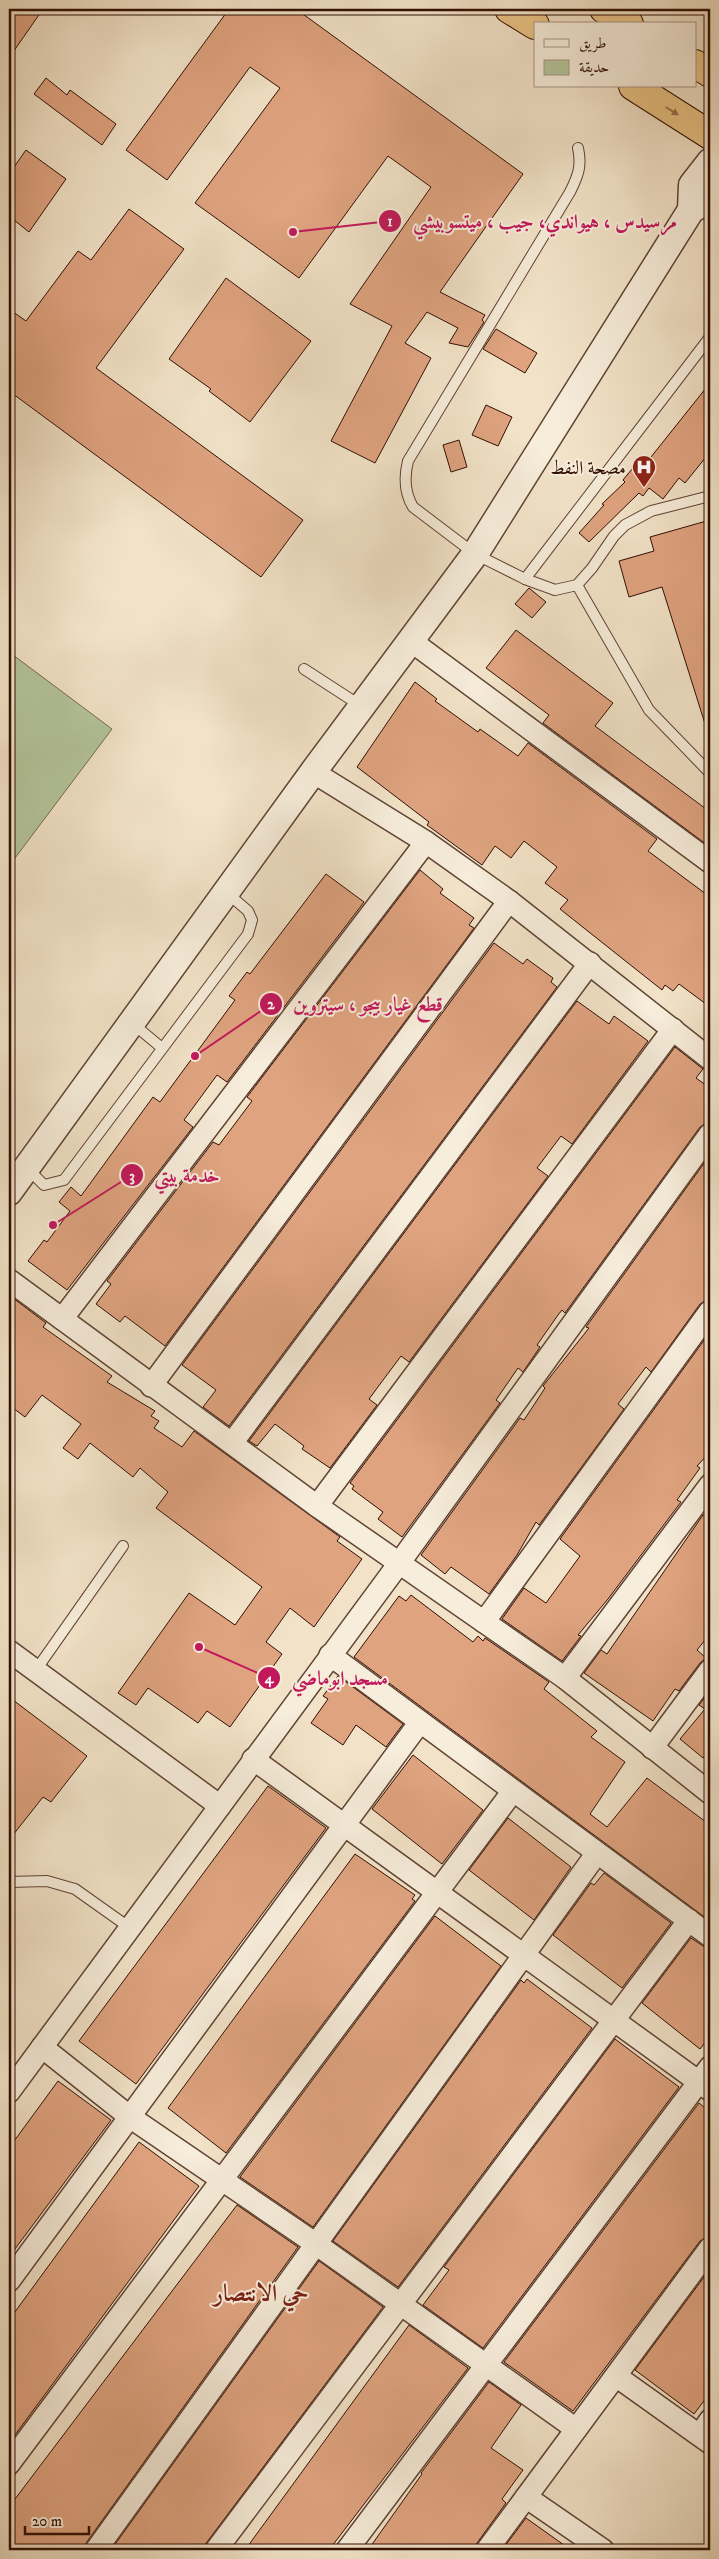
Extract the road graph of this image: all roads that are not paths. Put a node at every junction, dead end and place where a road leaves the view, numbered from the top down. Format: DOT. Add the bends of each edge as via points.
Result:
graph roads {
  1 [pos="509,9"];
  2 [pos="604,9"];
  3 [pos="626,22"];
  4 [pos="534,24"];
  5 [pos="696,65"];
  6 [pos="710,73"];
  7 [pos="636,88"];
  8 [pos="710,135"];
  9 [pos="578,148"];
  10 [pos="710,162"];
  11 [pos="701,204"];
  12 [pos="710,337"];
  13 [pos="710,496"];
  14 [pos="474,554"];
  15 [pos="525,579"];
  16 [pos="577,585"];
  17 [pos="411,641"];
  18 [pos="304,668"];
  19 [pos="362,707"];
  20 [pos="313,772"];
  21 [pos="710,773"];
  22 [pos="426,842"];
  23 [pos="710,862"];
  24 [pos="226,892"];
  25 [pos="509,901"];
  26 [pos="590,963"];
  27 [pos="131,1022"];
  28 [pos="673,1029"];
  29 [pos="162,1048"];
  30 [pos="710,1059"];
  31 [pos="710,1134"];
  32 [pos="26,1168"];
  33 [pos="9,1192"];
  34 [pos="9,1280"];
  35 [pos="710,1311"];
  36 [pos="62,1319"];
  37 [pos="151,1386"];
  38 [pos="232,1443"];
  39 [pos="710,1484"];
  40 [pos="317,1506"];
  41 [pos="123,1546"];
  42 [pos="400,1562"];
  43 [pos="484,1622"];
  44 [pos="9,1651"];
  45 [pos="330,1655"];
  46 [pos="36,1670"];
  47 [pos="710,1670"];
  48 [pos="566,1678"];
  49 [pos="420,1722"];
  50 [pos="652,1748"];
  51 [pos="253,1759"];
  52 [pos="513,1791"];
  53 [pos="710,1792"];
  54 [pos="220,1806"];
  55 [pos="344,1825"];
  56 [pos="597,1852"];
  57 [pos="9,1882"];
  58 [pos="437,1892"];
  59 [pos="689,1920"];
  60 [pos="130,1928"];
  61 [pos="710,1936"];
  62 [pos="523,1955"];
  63 [pos="614,2020"];
  64 [pos="42,2047"];
  65 [pos="707,2080"];
  66 [pos="9,2092"];
  67 [pos="130,2117"];
  68 [pos="221,2181"];
  69 [pos="316,2244"];
  70 [pos="710,2248"];
  71 [pos="9,2281"];
  72 [pos="400,2305"];
  73 [pos="487,2365"];
  74 [pos="616,2376"];
  75 [pos="576,2429"];
  76 [pos="707,2433"];
  77 [pos="9,2464"];
  78 [pos="526,2497"];
  79 [pos="96,2550"];
  80 [pos="216,2550"];
  81 [pos="347,2550"];
  82 [pos="487,2550"];
  83 [pos="603,2550"];
  1 -- 4 [label="highway"];
  2 -- 3 [label="highway"];
  5 -- 6 [label="highway"];
  7 -- 8 [label="highway, one-way"];
  9 -- 14 [label="lane" via="580,174 408,460 406,496 413,507"];
  10 -- 11 [label="street" via="692,185"];
  11 -- 14 [label="street"];
  12 -- 15 [label="lane"];
  13 -- 16 [label="lane" via="651,511 625,525"];
  14 -- 15 [label="lane"];
  14 -- 17 [label="street"];
  15 -- 16 [label="lane" via="555,590"];
  16 -- 21 [label="lane" via="649,710"];
  17 -- 19 [label="street"];
  17 -- 23 [label="street"];
  18 -- 19 [label="lane"];
  19 -- 20 [label="street"];
  20 -- 22 [label="street"];
  20 -- 24 [label="street"];
  22 -- 25 [label="street"];
  22 -- 36 [label="street"];
  24 -- 27 [label="street"];
  24 -- 29 [label="lane" via="248,911 252,920 248,934"];
  25 -- 26 [label="street"];
  25 -- 37 [label="street"];
  26 -- 28 [label="street"];
  26 -- 38 [label="street"];
  27 -- 29 [label="lane"];
  27 -- 32 [label="street"];
  28 -- 30 [label="street"];
  28 -- 40 [label="street"];
  29 -- 32 [label="lane" via="64,1180 44,1185"];
  31 -- 42 [label="street"];
  32 -- 33 [label="street"];
  34 -- 36 [label="street"];
  35 -- 43 [label="street"];
  36 -- 37 [label="street"];
  37 -- 38 [label="street"];
  38 -- 40 [label="street"];
  39 -- 48 [label="street"];
  40 -- 42 [label="street"];
  41 -- 46 [label="lane"];
  42 -- 43 [label="street"];
  42 -- 45 [label="street"];
  43 -- 48 [label="street"];
  44 -- 46 [label="street"];
  45 -- 49 [label="street"];
  45 -- 51 [label="street"];
  46 -- 54 [label="street"];
  47 -- 50 [label="street"];
  48 -- 50 [label="street"];
  49 -- 52 [label="street"];
  49 -- 55 [label="street"];
  50 -- 53 [label="street"];
  51 -- 54 [label="street"];
  51 -- 55 [label="street"];
  52 -- 56 [label="street"];
  52 -- 58 [label="street"];
  54 -- 60 [label="street"];
  55 -- 58 [label="street"];
  55 -- 67 [label="street"];
  56 -- 59 [label="street"];
  56 -- 62 [label="street"];
  57 -- 60 [label="lane" via="47,1881 75,1889"];
  58 -- 62 [label="street"];
  58 -- 68 [label="street"];
  59 -- 61 [label="street"];
  59 -- 63 [label="street"];
  60 -- 64 [label="street"];
  62 -- 63 [label="street"];
  62 -- 69 [label="street"];
  63 -- 65 [label="street"];
  63 -- 72 [label="street"];
  64 -- 66 [label="street"];
  64 -- 67 [label="street"];
  65 -- 73 [label="street"];
  67 -- 68 [label="street"];
  67 -- 71 [label="street"];
  68 -- 69 [label="street"];
  68 -- 77 [label="street"];
  69 -- 72 [label="street"];
  69 -- 79 [label="street"];
  70 -- 74 [label="street"];
  72 -- 73 [label="street"];
  72 -- 80 [label="street"];
  73 -- 75 [label="street"];
  73 -- 81 [label="street"];
  74 -- 75 [label="street"];
  74 -- 76 [label="street"];
  75 -- 78 [label="street"];
  78 -- 82 [label="street"];
  78 -- 83 [label="street"];
}
